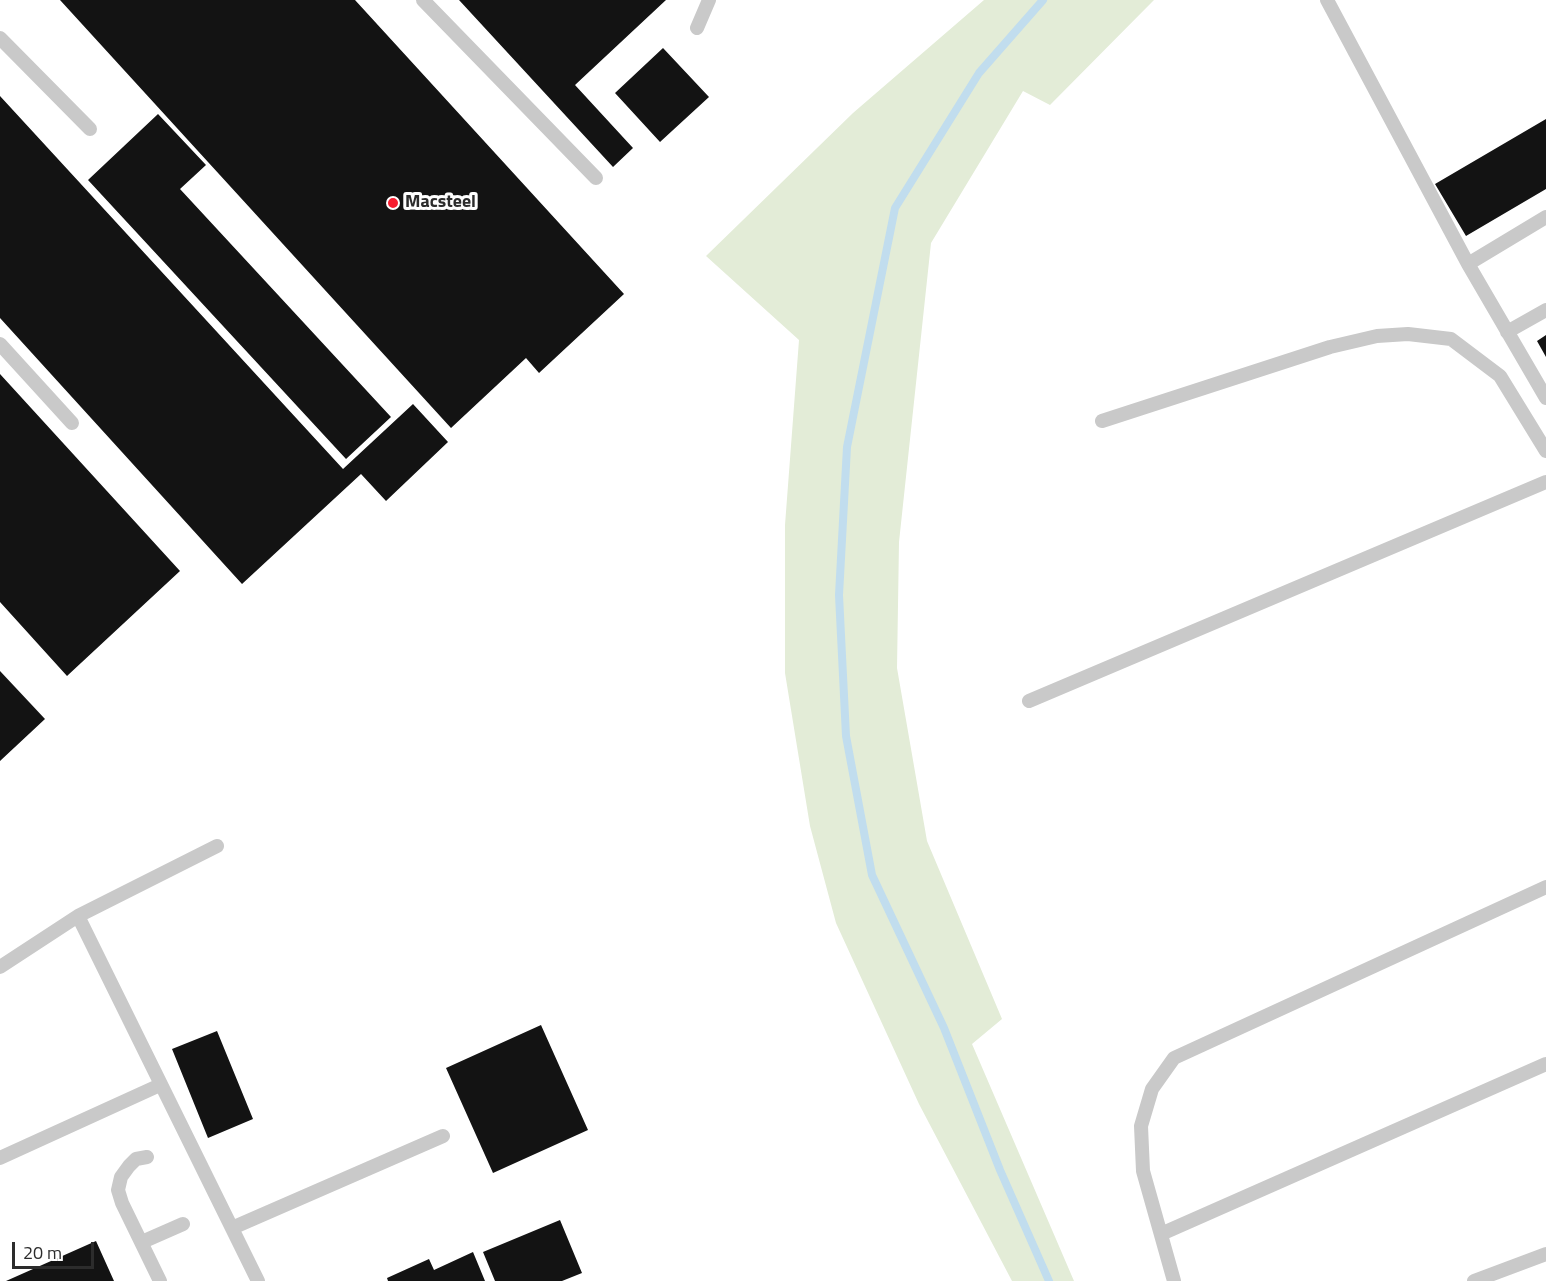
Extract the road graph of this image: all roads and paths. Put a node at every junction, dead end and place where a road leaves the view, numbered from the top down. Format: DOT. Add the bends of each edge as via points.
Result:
graph roads {
  1 [pos="423,0"];
  2 [pos="709,0"];
  3 [pos="1327,0"];
  4 [pos="697,28"];
  5 [pos="0,38"];
  6 [pos="90,129"];
  7 [pos="596,178"];
  8 [pos="1546,217"];
  9 [pos="1468,264"];
  10 [pos="1546,310"];
  11 [pos="1507,332"];
  12 [pos="0,344"];
  13 [pos="1546,398"];
  14 [pos="1102,421"];
  15 [pos="72,423"];
  16 [pos="1546,451"];
  17 [pos="1546,482"];
  18 [pos="1029,701"];
  19 [pos="217,846"];
  20 [pos="1546,887"];
  21 [pos="78,915"];
  22 [pos="0,967"];
  23 [pos="1546,1064"];
  24 [pos="160,1085"];
  25 [pos="443,1136"];
  26 [pos="147,1157"];
  27 [pos="0,1158"];
  28 [pos="183,1224"];
  29 [pos="232,1228"];
  30 [pos="1161,1234"];
  31 [pos="142,1242"];
  32 [pos="1546,1254"];
  33 [pos="160,1281"];
  34 [pos="258,1281"];
  35 [pos="1174,1281"];
  36 [pos="1474,1281"];
  1 -- 7 [label="lane"];
  2 -- 4 [label="lane"];
  3 -- 9 [label="lane"];
  5 -- 6 [label="lane"];
  8 -- 9 [label="lane"];
  9 -- 11 [label="lane"];
  10 -- 11 [label="lane"];
  11 -- 13 [label="lane"];
  12 -- 15 [label="lane"];
  14 -- 16 [label="lane" via="1330,347 1377,336 1408,334 1451,339 1500,376"];
  17 -- 18 [label="lane"];
  19 -- 21 [label="lane"];
  20 -- 30 [label="lane" via="1174,1058 1152,1089 1141,1126 1143,1171"];
  21 -- 22 [label="lane"];
  21 -- 24 [label="lane"];
  23 -- 30 [label="lane"];
  24 -- 27 [label="lane"];
  24 -- 29 [label="lane"];
  25 -- 29 [label="lane"];
  26 -- 31 [label="lane" via="129,1166 120,1177 118,1190"];
  28 -- 31 [label="lane"];
  29 -- 34 [label="lane"];
  30 -- 35 [label="lane"];
  31 -- 33 [label="lane"];
  32 -- 36 [label="lane"];
}
